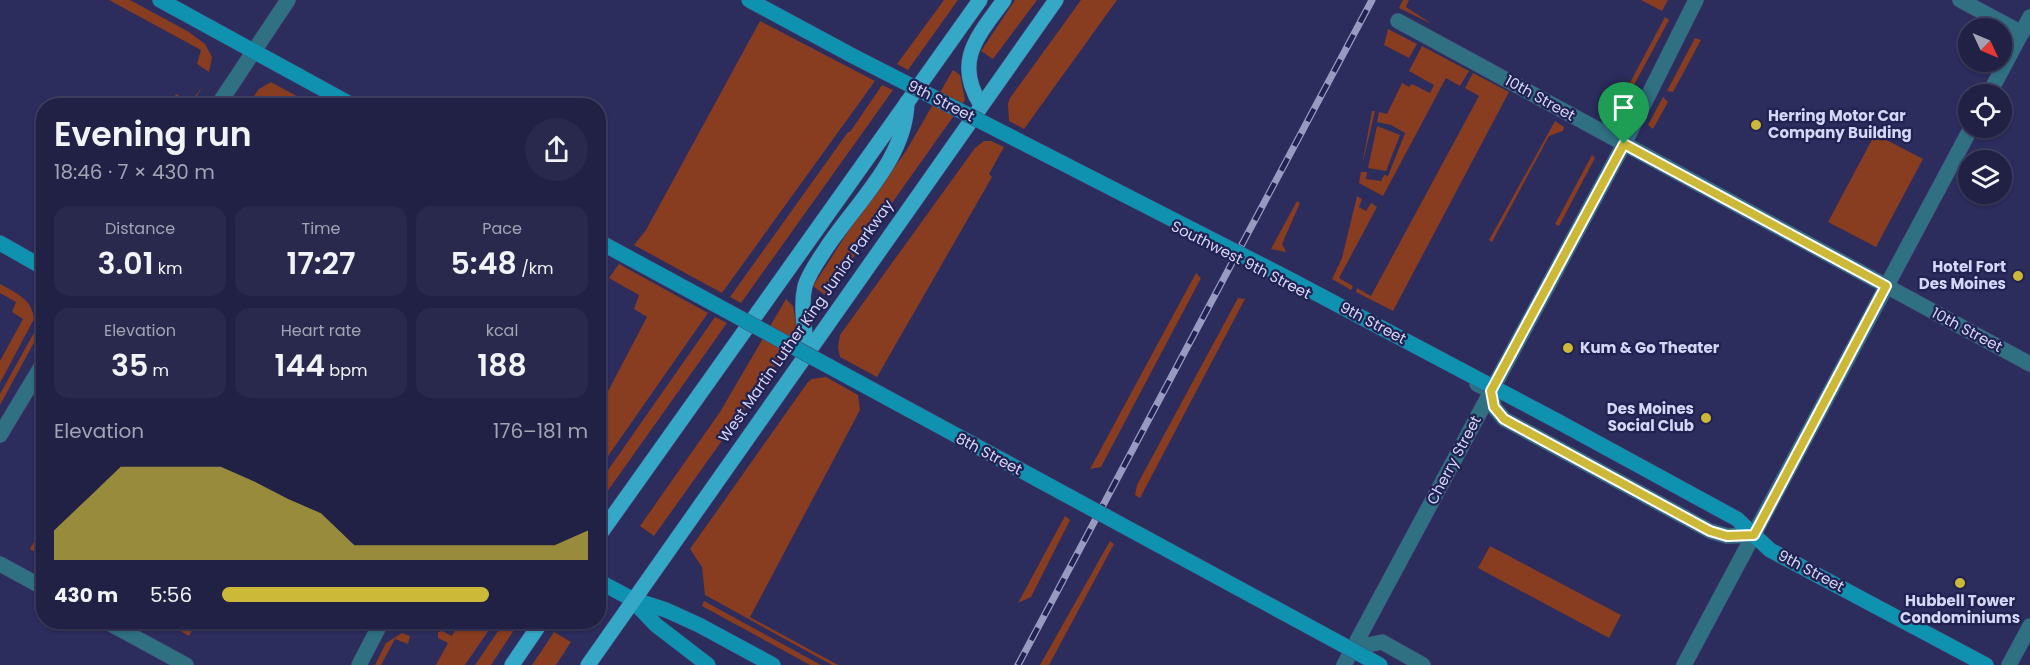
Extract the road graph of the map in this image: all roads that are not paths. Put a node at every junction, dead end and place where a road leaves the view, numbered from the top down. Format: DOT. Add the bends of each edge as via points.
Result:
graph roads {
  1 [pos="160,0"];
  2 [pos="288,0"];
  3 [pos="749,0"];
  4 [pos="980,0"];
  5 [pos="1004,0"];
  6 [pos="1056,0"];
  7 [pos="1696,0"];
  8 [pos="1960,0"];
  9 [pos="2030,17"];
  10 [pos="1398,21"];
  11 [pos="2022,33"];
  12 [pos="253,51"];
  13 [pos="1994,84"];
  14 [pos="223,98"];
  15 [pos="339,98"];
  16 [pos="907,102"];
  17 [pos="981,105"];
  18 [pos="1966,138"];
  19 [pos="1624,144"];
  20 [pos="0,243"];
  21 [pos="606,244"];
  22 [pos="36,263"];
  23 [pos="1886,286"];
  24 [pos="807,351"];
  25 [pos="2030,364"];
  26 [pos="36,375"];
  27 [pos="1491,391"];
  28 [pos="0,435"];
  29 [pos="606,526"];
  30 [pos="1754,535"];
  31 [pos="0,564"];
  32 [pos="36,584"];
  33 [pos="606,585"];
  34 [pos="632,599"];
  35 [pos="2030,627"];
  36 [pos="120,629"];
  37 [pos="378,629"];
  38 [pos="537,629"];
  39 [pos="1353,648"];
  40 [pos="186,665"];
  41 [pos="358,665"];
  42 [pos="512,665"];
  43 [pos="588,665"];
  44 [pos="708,665"];
  45 [pos="773,665"];
  46 [pos="1344,665"];
  47 [pos="1380,665"];
  48 [pos="1423,665"];
  49 [pos="1684,665"];
  50 [pos="1986,665"];
  51 [pos="2010,665"];
  1 -- 12 [label="main road"];
  2 -- 12 [label="street"];
  3 -- 30 [label="main road, 9th Street, bridge" via="1559,422 1737,519"];
  4 -- 16 [label="main road"];
  5 -- 17 [label="main road" via="971,48 968,64 972,92"];
  6 -- 17 [label="main road, West Martin Luther King Junior Parkway"];
  7 -- 19 [label="street, Cherry Street"];
  8 -- 11 [label="street"];
  9 -- 11 [label="street"];
  10 -- 19 [label="street, 10th Street"];
  11 -- 13 [label="street"];
  12 -- 14 [label="street"];
  12 -- 15 [label="main road"];
  16 -- 24 [label="main road" via="904,130 887,163 830,241 806,284 803,306"];
  16 -- 29 [label="main road"];
  17 -- 24 [label="main road, West Martin Luther King Junior Parkway"];
  17 -- 27 [label="street, Southwest 9th Street" via="1018,144"];
  18 -- 23 [label="street"];
  19 -- 23 [label="street, 10th Street"];
  19 -- 27 [label="street, Cherry Street"];
  20 -- 22 [label="main road"];
  21 -- 47 [label="main road, 8th Street, bridge"];
  23 -- 25 [label="street, 10th Street"];
  23 -- 30 [label="street"];
  24 -- 34 [label="main road, West Martin Luther King Junior Parkway"];
  26 -- 28 [label="street"];
  27 -- 30 [label="street" via="1494,407 1504,419 1710,531 1727,536"];
  27 -- 39 [label="street, Cherry Street"];
  30 -- 49 [label="street"];
  30 -- 50 [label="main road, 9th Street" via="1770,550"];
  31 -- 32 [label="street"];
  33 -- 34 [label="main road"];
  34 -- 43 [label="main road, West Martin Luther King Junior Parkway"];
  34 -- 44 [label="main road" via="656,625"];
  34 -- 45 [label="main road" via="699,625"];
  35 -- 51 [label="street"];
  36 -- 40 [label="street"];
  37 -- 41 [label="street"];
  38 -- 42 [label="main road"];
  39 -- 46 [label="street, Cherry Street"];
  39 -- 48 [label="street" via="1382,642"];
}
